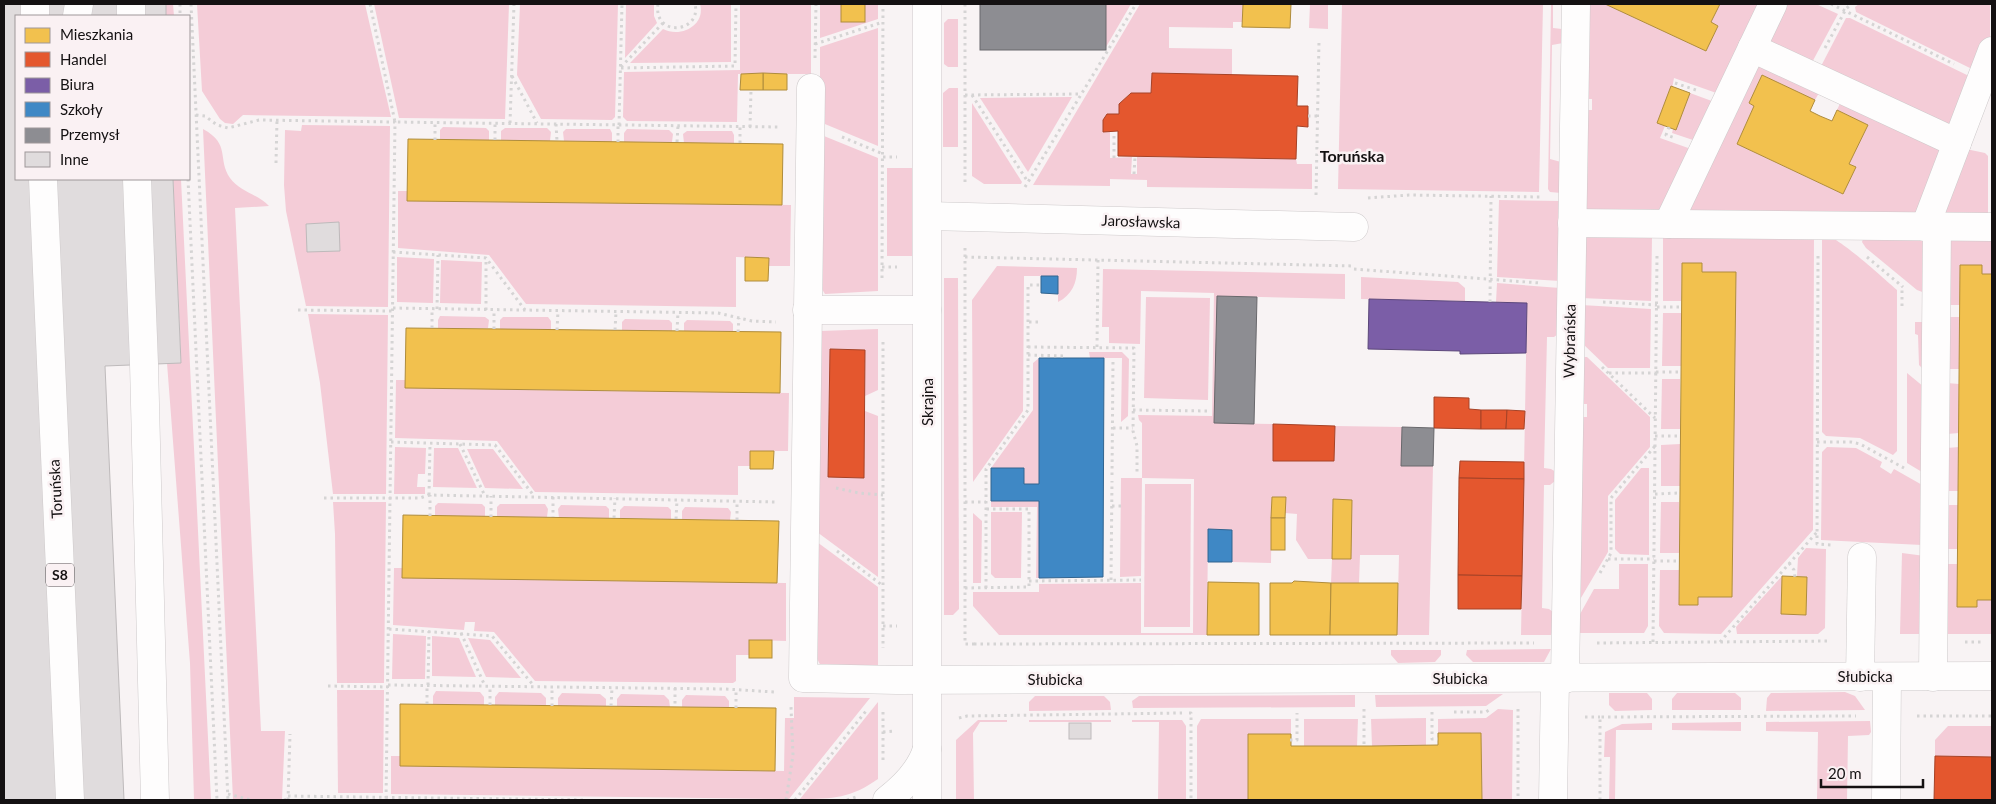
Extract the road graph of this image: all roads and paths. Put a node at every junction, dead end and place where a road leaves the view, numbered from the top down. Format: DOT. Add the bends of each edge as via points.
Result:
graph roads {
  1 [pos="191,4"];
  2 [pos="370,4"];
  3 [pos="514,4"];
  4 [pos="622,4"];
  5 [pos="658,4"];
  6 [pos="695,4"];
  7 [pos="736,4"];
  8 [pos="816,4"];
  9 [pos="882,4"];
  10 [pos="927,4"];
  11 [pos="965,4"];
  12 [pos="1136,4"];
  13 [pos="1576,4"];
  14 [pos="1773,4"];
  15 [pos="1831,4"];
  16 [pos="1851,4"];
  17 [pos="1845,11"];
  18 [pos="883,22"];
  19 [pos="663,23"];
  20 [pos="1319,41"];
  21 [pos="815,44"];
  22 [pos="1752,48"];
  23 [pos="1992,51"];
  24 [pos="621,68"];
  25 [pos="1810,75"];
  26 [pos="512,76"];
  27 [pos="1982,78"];
  28 [pos="811,88"];
  29 [pos="751,90"];
  30 [pos="1081,94"];
  31 [pos="965,95"];
  32 [pos="972,95"];
  33 [pos="196,115"];
  34 [pos="1308,116"];
  35 [pos="1317,116"];
  36 [pos="277,120"];
  37 [pos="395,122"];
  38 [pos="435,122"];
  39 [pos="495,123"];
  40 [pos="510,123"];
  41 [pos="538,124"];
  42 [pos="556,124"];
  43 [pos="618,125"];
  44 [pos="678,126"];
  45 [pos="740,126"];
  46 [pos="810,126"];
  47 [pos="750,127"];
  48 [pos="1114,132"];
  49 [pos="435,140"];
  50 [pos="494,140"];
  51 [pos="557,141"];
  52 [pos="618,142"];
  53 [pos="678,142"];
  54 [pos="740,143"];
  55 [pos="1957,143"];
  56 [pos="882,154"];
  57 [pos="1135,157"];
  58 [pos="1114,158"];
  59 [pos="276,163"];
  60 [pos="1134,174"];
  61 [pos="43,180"];
  62 [pos="57,180"];
  63 [pos="137,180"];
  64 [pos="188,180"];
  65 [pos="1028,182"];
  66 [pos="1316,189"];
  67 [pos="965,193"];
  68 [pos="1021,194"];
  69 [pos="1491,196"];
  70 [pos="1359,199"];
  71 [pos="1572,210"];
  72 [pos="928,216"];
  73 [pos="1663,224"];
  74 [pos="1818,226"];
  75 [pos="1931,226"];
  76 [pos="1354,227"];
  77 [pos="1992,227"];
  78 [pos="965,241"];
  79 [pos="393,252"];
  80 [pos="438,255"];
  81 [pos="1865,256"];
  82 [pos="965,257"];
  83 [pos="486,258"];
  84 [pos="1098,260"];
  85 [pos="1490,280"];
  86 [pos="1041,285"];
  87 [pos="1571,293"];
  88 [pos="1490,302"];
  89 [pos="1657,306"];
  90 [pos="1681,307"];
  91 [pos="434,309"];
  92 [pos="298,310"];
  93 [pos="393,310"];
  94 [pos="486,310"];
  95 [pos="494,310"];
  96 [pos="526,310"];
  97 [pos="883,310"];
  98 [pos="928,310"];
  99 [pos="558,311"];
  100 [pos="616,312"];
  101 [pos="678,312"];
  102 [pos="1936,314"];
  103 [pos="807,316"];
  104 [pos="739,318"];
  105 [pos="1029,322"];
  106 [pos="1038,322"];
  107 [pos="432,328"];
  108 [pos="494,329"];
  109 [pos="557,330"];
  110 [pos="615,330"];
  111 [pos="677,331"];
  112 [pos="738,332"];
  113 [pos="1570,337"];
  114 [pos="1028,347"];
  115 [pos="1097,347"];
  116 [pos="1066,348"];
  117 [pos="50,350"];
  118 [pos="1028,356"];
  119 [pos="1112,361"];
  120 [pos="1680,372"];
  121 [pos="1608,373"];
  122 [pos="1656,373"];
  123 [pos="1134,383"];
  124 [pos="1139,383"];
  125 [pos="1133,410"];
  126 [pos="1209,411"];
  127 [pos="1656,418"];
  128 [pos="1112,428"];
  129 [pos="1133,428"];
  130 [pos="1655,436"];
  131 [pos="1680,436"];
  132 [pos="391,442"];
  133 [pos="1817,442"];
  134 [pos="430,443"];
  135 [pos="460,444"];
  136 [pos="1655,446"];
  137 [pos="1137,474"];
  138 [pos="806,475"];
  139 [pos="1112,475"];
  140 [pos="1112,481"];
  141 [pos="1934,486"];
  142 [pos="1679,493"];
  143 [pos="1654,494"];
  144 [pos="430,495"];
  145 [pos="883,495"];
  146 [pos="485,496"];
  147 [pos="491,496"];
  148 [pos="534,497"];
  149 [pos="553,497"];
  150 [pos="324,498"];
  151 [pos="390,498"];
  152 [pos="614,498"];
  153 [pos="676,500"];
  154 [pos="737,501"];
  155 [pos="965,502"];
  156 [pos="986,502"];
  157 [pos="1112,506"];
  158 [pos="1121,506"];
  159 [pos="986,509"];
  160 [pos="805,515"];
  161 [pos="430,516"];
  162 [pos="491,517"];
  163 [pos="553,517"];
  164 [pos="614,518"];
  165 [pos="676,519"];
  166 [pos="737,520"];
  167 [pos="1817,532"];
  168 [pos="1817,544"];
  169 [pos="1862,557"];
  170 [pos="1608,560"];
  171 [pos="1654,560"];
  172 [pos="1679,561"];
  173 [pos="1789,563"];
  174 [pos="1598,576"];
  175 [pos="1795,577"];
  176 [pos="1112,580"];
  177 [pos="1141,580"];
  178 [pos="1029,581"];
  179 [pos="883,585"];
  180 [pos="965,588"];
  181 [pos="986,588"];
  182 [pos="389,629"];
  183 [pos="429,631"];
  184 [pos="461,633"];
  185 [pos="1816,641"];
  186 [pos="1654,642"];
  187 [pos="1719,642"];
  188 [pos="1565,643"];
  189 [pos="974,644"];
  190 [pos="1992,676"];
  191 [pos="1860,677"];
  192 [pos="1887,677"];
  193 [pos="1933,677"];
  194 [pos="1560,679"];
  195 [pos="928,680"];
  196 [pos="974,680"];
  197 [pos="428,685"];
  198 [pos="328,686"];
  199 [pos="388,686"];
  200 [pos="488,686"];
  201 [pos="534,687"];
  202 [pos="552,687"];
  203 [pos="883,687"];
  204 [pos="612,688"];
  205 [pos="675,688"];
  206 [pos="736,690"];
  207 [pos="780,692"];
  208 [pos="790,703"];
  209 [pos="427,704"];
  210 [pos="490,705"];
  211 [pos="1495,705"];
  212 [pos="1513,705"];
  213 [pos="552,706"];
  214 [pos="611,706"];
  215 [pos="675,707"];
  216 [pos="736,708"];
  217 [pos="1354,712"];
  218 [pos="1374,712"];
  219 [pos="1422,712"];
  220 [pos="1432,712"];
  221 [pos="1441,712"];
  222 [pos="1450,712"];
  223 [pos="1191,713"];
  224 [pos="1201,713"];
  225 [pos="1287,713"];
  226 [pos="1297,713"];
  227 [pos="1306,713"];
  228 [pos="975,716"];
  229 [pos="1887,716"];
  230 [pos="1992,716"];
  231 [pos="956,720"];
  232 [pos="290,734"];
  233 [pos="1438,739"];
  234 [pos="1290,740"];
  235 [pos="927,745"];
  236 [pos="883,770"];
  237 [pos="227,794"];
  238 [pos="288,798"];
  239 [pos="386,799"];
  240 [pos="70,800"];
  241 [pos="155,800"];
  242 [pos="217,800"];
  243 [pos="228,800"];
  244 [pos="251,800"];
  245 [pos="284,800"];
  246 [pos="587,800"];
  247 [pos="786,800"];
  248 [pos="794,800"];
  249 [pos="887,800"];
  250 [pos="927,800"];
  251 [pos="1191,800"];
  252 [pos="1518,800"];
  253 [pos="1553,800"];
  254 [pos="1600,800"];
  255 [pos="1886,800"];
  1 -- 33 [label="path"];
  2 -- 37 [label="path"];
  3 -- 26 [label="path"];
  4 -- 24 [label="path"];
  5 -- 19 [label="path"];
  6 -- 19 [label="path" via="695,14 688,24 675,28"];
  7 -- 24 [label="path" via="735,66"];
  8 -- 21 [label="path"];
  9 -- 18 [label="path"];
  10 -- 72 [label="main road, Skrajna"];
  11 -- 31 [label="path"];
  12 -- 30 [label="path"];
  13 -- 71 [label="main road, Wybrańska"];
  14 -- 22 [label="main road"];
  15 -- 17 [label="path"];
  16 -- 17 [label="path"];
  17 -- 25 [label="path"];
  17 -- 27 [label="path"];
  18 -- 21 [label="path"];
  18 -- 56 [label="path"];
  19 -- 24 [label="path"];
  20 -- 35 [label="path"];
  21 -- 28 [label="path" via="815,72"];
  22 -- 25 [label="main road"];
  22 -- 73 [label="main road"];
  23 -- 27 [label="main road"];
  24 -- 43 [label="path"];
  25 -- 55 [label="main road"];
  26 -- 40 [label="path"];
  26 -- 41 [label="path"];
  27 -- 55 [label="main road"];
  28 -- 46 [label="main road"];
  29 -- 47 [label="path"];
  30 -- 32 [label="path"];
  30 -- 65 [label="path"];
  31 -- 32 [label="path"];
  31 -- 67 [label="path"];
  32 -- 65 [label="path"];
  33 -- 36 [label="path" via="228,128 253,120"];
  33 -- 237 [label="path"];
  34 -- 35 [label="path"];
  35 -- 66 [label="path"];
  36 -- 37 [label="path"];
  36 -- 59 [label="path"];
  37 -- 38 [label="path"];
  37 -- 79 [label="path"];
  38 -- 39 [label="path"];
  38 -- 49 [label="path"];
  39 -- 40 [label="path"];
  39 -- 50 [label="path"];
  40 -- 41 [label="path"];
  41 -- 42 [label="path"];
  42 -- 43 [label="path"];
  42 -- 51 [label="path"];
  43 -- 44 [label="path"];
  43 -- 52 [label="path"];
  44 -- 45 [label="path"];
  44 -- 53 [label="path"];
  45 -- 47 [label="path"];
  45 -- 54 [label="path"];
  46 -- 47 [label="path"];
  46 -- 56 [label="path"];
  46 -- 103 [label="main road"];
  48 -- 58 [label="path"];
  55 -- 75 [label="main road"];
  56 -- 97 [label="path"];
  57 -- 60 [label="path"];
  61 -- 117 [label="main road, Toruńska / S8"];
  62 -- 117 [label="main road"];
  63 -- 241 [label="main road"];
  64 -- 242 [label="path"];
  65 -- 68 [label="path"];
  69 -- 70 [label="path" via="1397,195"];
  69 -- 71 [label="path"];
  69 -- 85 [label="path"];
  71 -- 73 [label="main road"];
  71 -- 87 [label="main road, Wybrańska"];
  72 -- 76 [label="main road, Jarosławska"];
  72 -- 98 [label="main road, Skrajna"];
  73 -- 74 [label="main road"];
  73 -- 89 [label="path"];
  74 -- 75 [label="main road"];
  74 -- 133 [label="path"];
  75 -- 77 [label="main road"];
  75 -- 102 [label="main road"];
  78 -- 82 [label="path"];
  79 -- 80 [label="path"];
  79 -- 93 [label="path"];
  80 -- 83 [label="path"];
  80 -- 91 [label="path"];
  81 -- 102 [label="path"];
  82 -- 84 [label="path"];
  82 -- 155 [label="path"];
  83 -- 94 [label="path"];
  83 -- 96 [label="path"];
  84 -- 85 [label="path" via="1354,268"];
  84 -- 115 [label="path"];
  85 -- 87 [label="path"];
  85 -- 88 [label="path"];
  86 -- 105 [label="path" via="1028,285"];
  87 -- 89 [label="path"];
  87 -- 113 [label="main road, Wybrańska"];
  89 -- 90 [label="path"];
  89 -- 122 [label="path"];
  91 -- 93 [label="path"];
  91 -- 94 [label="path"];
  91 -- 107 [label="path"];
  92 -- 93 [label="path"];
  93 -- 132 [label="path"];
  94 -- 95 [label="path"];
  95 -- 96 [label="path"];
  95 -- 108 [label="path"];
  96 -- 99 [label="path"];
  97 -- 98 [label="main road"];
  97 -- 103 [label="main road"];
  97 -- 145 [label="path"];
  98 -- 195 [label="main road, Skrajna"];
  99 -- 100 [label="path"];
  99 -- 109 [label="path"];
  100 -- 101 [label="path"];
  100 -- 110 [label="path"];
  101 -- 104 [label="path" via="718,313"];
  101 -- 111 [label="path"];
  102 -- 141 [label="main road"];
  103 -- 104 [label="path" via="752,321"];
  103 -- 138 [label="main road"];
  104 -- 112 [label="path"];
  105 -- 106 [label="path"];
  105 -- 114 [label="path"];
  113 -- 121 [label="path"];
  113 -- 188 [label="main road, Wybrańska"];
  114 -- 116 [label="path"];
  114 -- 118 [label="path"];
  115 -- 116 [label="path"];
  115 -- 123 [label="path" via="1134,348"];
  116 -- 118 [label="path" via="1066,357"];
  117 -- 240 [label="main road, Toruńska / S8"];
  118 -- 156 [label="path" via="1028,410 986,469"];
  119 -- 128 [label="path"];
  120 -- 122 [label="path"];
  121 -- 122 [label="path"];
  121 -- 127 [label="path"];
  122 -- 127 [label="path"];
  123 -- 124 [label="path"];
  123 -- 125 [label="path"];
  125 -- 126 [label="path"];
  125 -- 129 [label="path"];
  127 -- 130 [label="path"];
  128 -- 129 [label="path"];
  128 -- 139 [label="path"];
  129 -- 137 [label="path"];
  130 -- 131 [label="path"];
  130 -- 136 [label="path"];
  132 -- 134 [label="path"];
  132 -- 151 [label="path"];
  133 -- 141 [label="path" via="1860,444"];
  133 -- 167 [label="path"];
  134 -- 135 [label="path"];
  134 -- 144 [label="path"];
  135 -- 146 [label="path"];
  135 -- 148 [label="path" via="495,445"];
  136 -- 143 [label="path"];
  136 -- 170 [label="path" via="1611,498 1611,550"];
  138 -- 145 [label="path" via="839,489"];
  138 -- 160 [label="main road"];
  140 -- 157 [label="path"];
  141 -- 193 [label="main road"];
  142 -- 143 [label="path"];
  143 -- 171 [label="path"];
  144 -- 146 [label="path"];
  144 -- 151 [label="path"];
  144 -- 161 [label="path"];
  145 -- 179 [label="path"];
  146 -- 147 [label="path"];
  147 -- 148 [label="path"];
  147 -- 162 [label="path"];
  148 -- 149 [label="path"];
  149 -- 152 [label="path"];
  149 -- 163 [label="path"];
  150 -- 151 [label="path"];
  151 -- 182 [label="path"];
  152 -- 153 [label="path"];
  152 -- 164 [label="path"];
  153 -- 154 [label="path"];
  153 -- 165 [label="path"];
  154 -- 160 [label="path"];
  154 -- 166 [label="path"];
  155 -- 156 [label="path"];
  155 -- 180 [label="path"];
  156 -- 159 [label="path"];
  157 -- 158 [label="path"];
  157 -- 176 [label="path"];
  159 -- 178 [label="path" via="1029,509"];
  159 -- 181 [label="path"];
  160 -- 179 [label="path"];
  160 -- 203 [label="main road, Słubicka" via="802,678"];
  167 -- 168 [label="path"];
  167 -- 173 [label="path"];
  169 -- 191 [label="main road"];
  170 -- 171 [label="path"];
  170 -- 174 [label="path"];
  171 -- 172 [label="path"];
  171 -- 186 [label="path"];
  173 -- 175 [label="path"];
  173 -- 187 [label="path"];
  176 -- 177 [label="path"];
  176 -- 178 [label="path"];
  178 -- 181 [label="path" via="1029,587"];
  179 -- 203 [label="path"];
  180 -- 181 [label="path"];
  180 -- 189 [label="path" via="965,644"];
  182 -- 183 [label="path"];
  182 -- 199 [label="path"];
  183 -- 184 [label="path"];
  183 -- 197 [label="path"];
  184 -- 200 [label="path"];
  184 -- 201 [label="path" via="492,636"];
  185 -- 187 [label="path"];
  186 -- 187 [label="path"];
  186 -- 188 [label="path"];
  188 -- 189 [label="path"];
  188 -- 194 [label="main road, Wybrańska"];
  189 -- 196 [label="path"];
  190 -- 193 [label="main road, Słubicka"];
  191 -- 192 [label="main road, Słubicka"];
  191 -- 194 [label="main road, Słubicka"];
  192 -- 193 [label="main road, Słubicka"];
  192 -- 229 [label="main road"];
  194 -- 196 [label="main road, Słubicka"];
  194 -- 253 [label="main road, Wybrańska"];
  195 -- 196 [label="main road, Słubicka"];
  195 -- 203 [label="main road, Słubicka"];
  195 -- 235 [label="main road, Skrajna"];
  196 -- 228 [label="path"];
  197 -- 199 [label="path"];
  197 -- 200 [label="path"];
  197 -- 209 [label="path"];
  198 -- 199 [label="path"];
  199 -- 239 [label="path"];
  200 -- 201 [label="path"];
  200 -- 210 [label="path"];
  201 -- 202 [label="path"];
  202 -- 204 [label="path"];
  202 -- 213 [label="path"];
  203 -- 236 [label="path"];
  203 -- 248 [label="path"];
  204 -- 205 [label="path"];
  204 -- 214 [label="path"];
  205 -- 206 [label="path"];
  205 -- 215 [label="path"];
  206 -- 207 [label="path"];
  206 -- 216 [label="path"];
  208 -- 247 [label="path" via="793,750"];
  211 -- 222 [label="path" via="1486,712"];
  212 -- 252 [label="path" via="1518,709 1519,717"];
  217 -- 218 [label="path"];
  219 -- 220 [label="path"];
  220 -- 221 [label="path"];
  220 -- 233 [label="path" via="1432,739"];
  223 -- 224 [label="path"];
  223 -- 228 [label="path"];
  223 -- 251 [label="path"];
  225 -- 226 [label="path"];
  226 -- 227 [label="path"];
  226 -- 234 [label="path" via="1297,740"];
  228 -- 231 [label="path"];
  229 -- 230 [label="path"];
  229 -- 254 [label="path" via="1600,717"];
  229 -- 255 [label="main road"];
  232 -- 238 [label="path"];
  235 -- 249 [label="main road" via="925,755 912,775"];
  235 -- 250 [label="main road, Skrajna"];
  237 -- 243 [label="path"];
  237 -- 244 [label="path"];
  238 -- 239 [label="path"];
  238 -- 245 [label="path"];
  239 -- 246 [label="path"];
}
